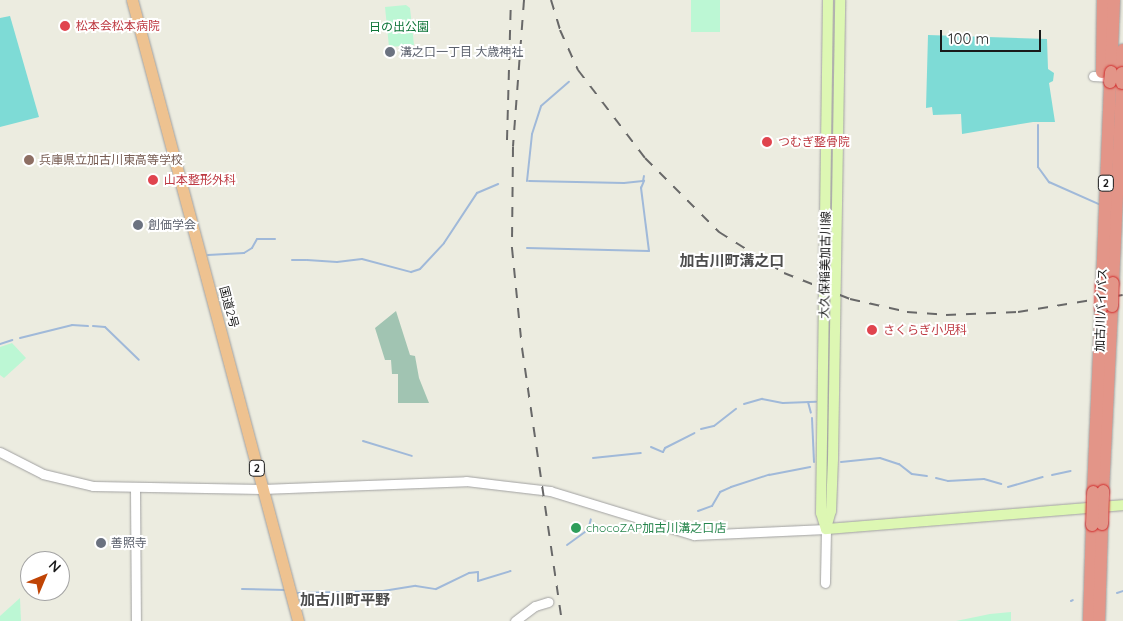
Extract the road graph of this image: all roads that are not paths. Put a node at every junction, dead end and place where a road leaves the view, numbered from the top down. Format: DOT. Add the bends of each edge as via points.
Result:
graph roads {
  1 [pos="132,0"];
  2 [pos="828,0"];
  3 [pos="840,0"];
  4 [pos="1103,0"];
  5 [pos="1114,0"];
  6 [pos="1123,50"];
  7 [pos="1110,74"];
  8 [pos="1122,106"];
  9 [pos="1106,307"];
  10 [pos="0,452"];
  11 [pos="135,488"];
  12 [pos="262,489"];
  13 [pos="1123,505"];
  14 [pos="1097,525"];
  15 [pos="826,529"];
  16 [pos="825,583"];
  17 [pos="548,602"];
  18 [pos="136,621"];
  19 [pos="298,621"];
  20 [pos="515,621"];
  21 [pos="1089,621"];
  22 [pos="1099,621"];
  1 -- 12 [label="highway, 国道2号 / 2"];
  2 -- 15 [label="main road, 大久保稲美加古川線" via="821,513"];
  3 -- 15 [label="main road, 大久保稲美加古川線" via="833,459"];
  4 -- 7 [label="highway"];
  5 -- 7 [label="highway, 加古川バイパス / 2"];
  6 -- 7 [label="highway, 加古川バイパス / 2"];
  7 -- 8 [label="highway, 加古川バイパス / 2, bridge"];
  7 -- 9 [label="highway, 加古川バイパス / 2, bridge"];
  8 -- 9 [label="highway, 加古川バイパス / 2, bridge"];
  9 -- 14 [label="highway, 加古川バイパス / 2, bridge"];
  10 -- 11 [label="street" via="26,468 55,479 93,486"];
  11 -- 12 [label="street"];
  11 -- 18 [label="street"];
  12 -- 15 [label="street" via="466,481 550,491 694,535"];
  12 -- 19 [label="highway, 国道2号 / 2"];
  13 -- 15 [label="main road"];
  14 -- 21 [label="highway, 加古川バイパス / 2"];
  14 -- 22 [label="highway, 加古川バイパス / 2"];
  15 -- 16 [label="street"];
  17 -- 20 [label="street" via="535,606"];
}
